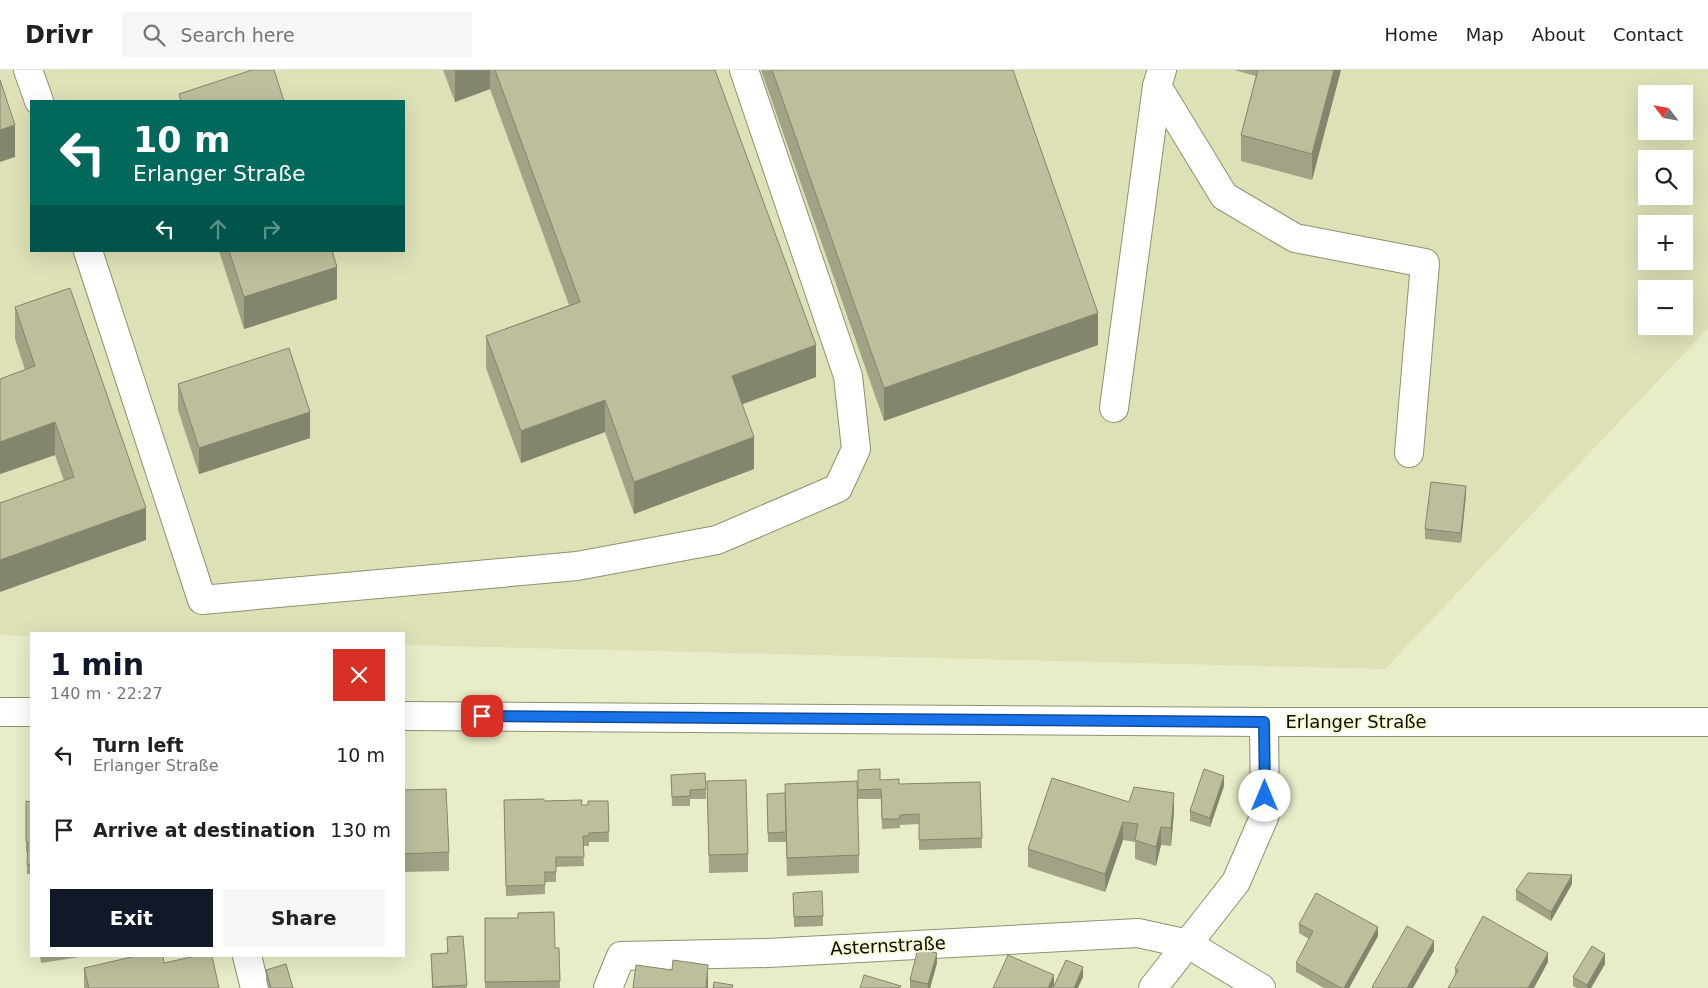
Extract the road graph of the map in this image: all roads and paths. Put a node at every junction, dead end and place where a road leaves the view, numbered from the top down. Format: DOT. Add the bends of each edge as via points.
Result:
graph roads {
  1 [pos="28,70"];
  2 [pos="744,70"];
  3 [pos="1160,78"];
  4 [pos="38,100"];
  5 [pos="88,252"];
  6 [pos="1114,408"];
  7 [pos="1409,454"];
  8 [pos="0,712"];
  9 [pos="30,712"];
  10 [pos="405,716"];
  11 [pos="1264,722"];
  12 [pos="1708,722"];
  13 [pos="1188,944"];
  14 [pos="247,957"];
  15 [pos="255,988"];
  16 [pos="608,988"];
  17 [pos="1153,988"];
  18 [pos="1261,988"];
  1 -- 4 [label="main road"];
  2 -- 5 [label="main road" via="848,376 856,449 838,488 717,540 577,566 202,600"];
  3 -- 6 [label="main road"];
  3 -- 7 [label="main road" via="1224,196 1295,238 1425,263"];
  8 -- 9 [label="main road"];
  10 -- 11 [label="main road, Erlanger Straße"];
  11 -- 12 [label="main road, Erlanger Straße"];
  11 -- 13 [label="main road" via="1265,815 1236,882"];
  13 -- 16 [label="main road, Asternstraße" via="1138,933 768,953 621,956"];
  13 -- 17 [label="main road"];
  13 -- 18 [label="main road"];
  14 -- 15 [label="main road"];
}
